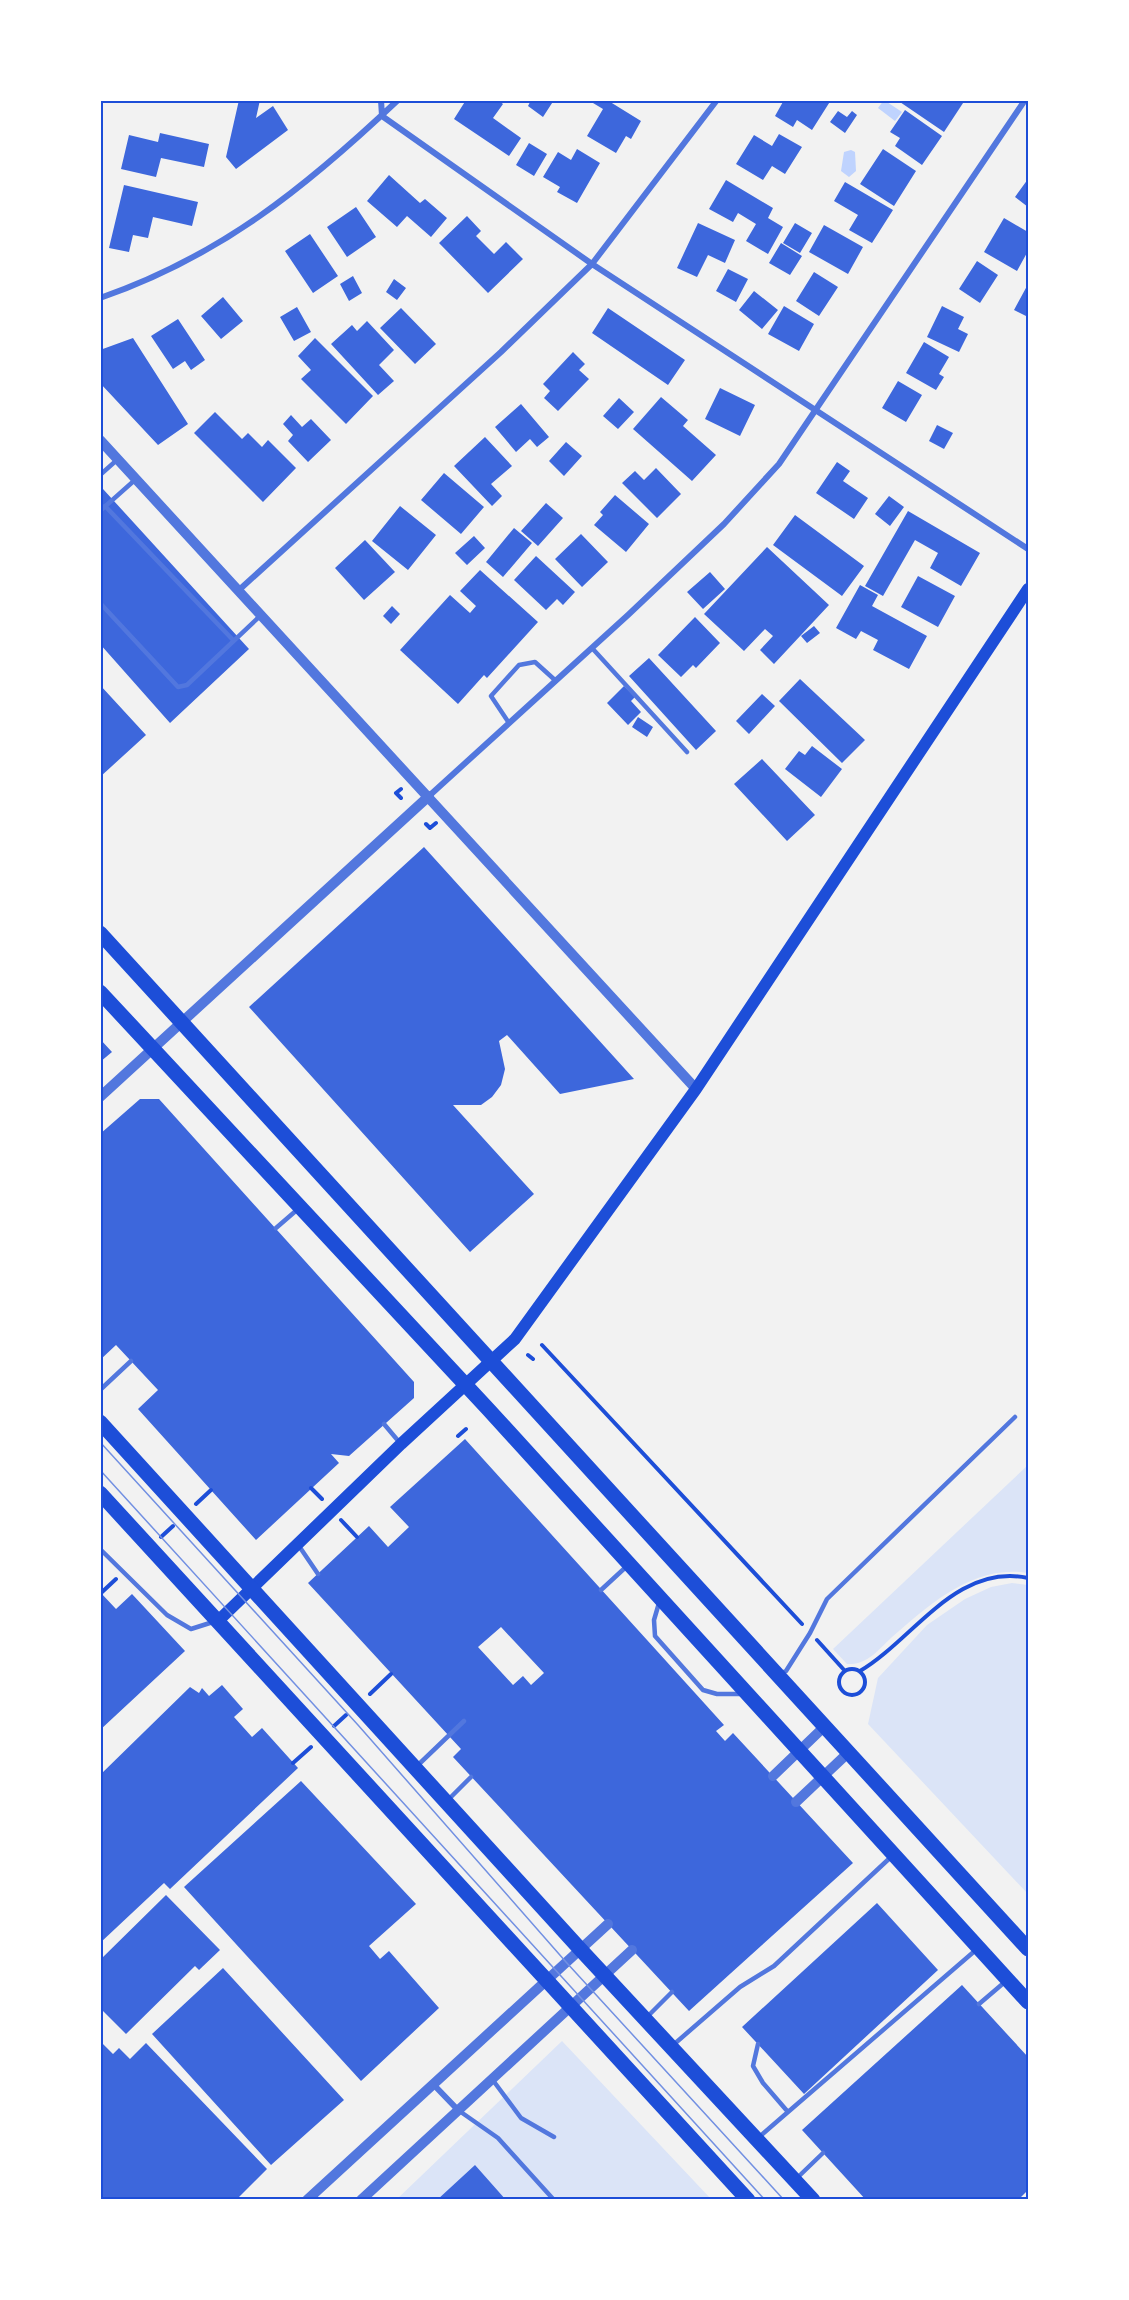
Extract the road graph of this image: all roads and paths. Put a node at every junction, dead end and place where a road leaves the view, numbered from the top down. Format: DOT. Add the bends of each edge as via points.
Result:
graph roads {
  1 [pos="381,100"];
  2 [pos="398,100"];
  3 [pos="717,100"];
  4 [pos="1025,100"];
  5 [pos="382,116"];
  6 [pos="592,264"];
  7 [pos="100,298"];
  8 [pos="818,410"];
  9 [pos="100,440"];
  10 [pos="118,459"];
  11 [pos="100,475"];
  12 [pos="136,479"];
  13 [pos="105,506"];
  14 [pos="100,511"];
  15 [pos="1029,549"];
  16 [pos="239,590"];
  17 [pos="1029,590"];
  18 [pos="100,603"];
  19 [pos="262,614"];
  20 [pos="233,640"];
  21 [pos="592,648"];
  22 [pos="556,681"];
  23 [pos="509,723"];
  24 [pos="687,752"];
  25 [pos="396,794"];
  26 [pos="429,796"];
  27 [pos="401,798"];
  28 [pos="426,824"];
  29 [pos="430,828"];
  30 [pos="100,933"];
  31 [pos="100,992"];
  32 [pos="182,1022"];
  33 [pos="153,1049"];
  34 [pos="696,1089"];
  35 [pos="100,1097"];
  36 [pos="300,1207"];
  37 [pos="276,1228"];
  38 [pos="542,1345"];
  39 [pos="528,1355"];
  40 [pos="533,1359"];
  41 [pos="131,1361"];
  42 [pos="492,1361"];
  43 [pos="465,1384"];
  44 [pos="100,1390"];
  45 [pos="1015,1417"];
  46 [pos="100,1422"];
  47 [pos="384,1424"];
  48 [pos="466,1429"];
  49 [pos="458,1436"];
  50 [pos="400,1444"];
  51 [pos="100,1493"];
  52 [pos="297,1543"];
  53 [pos="100,1549"];
  54 [pos="630,1564"];
  55 [pos="318,1574"];
  56 [pos="1029,1578"];
  57 [pos="250,1586"];
  58 [pos="602,1590"];
  59 [pos="660,1598"];
  60 [pos="218,1620"];
  61 [pos="810,1633"];
  62 [pos="845,1671"];
  63 [pos="860,1671"];
  64 [pos="391,1674"];
  65 [pos="778,1675"];
  66 [pos="748,1694"];
  67 [pos="367,1696"];
  68 [pos="351,1711"];
  69 [pos="464,1721"];
  70 [pos="825,1726"];
  71 [pos="326,1733"];
  72 [pos="318,1740"];
  73 [pos="799,1750"];
  74 [pos="849,1752"];
  75 [pos="293,1763"];
  76 [pos="415,1768"];
  77 [pos="772,1776"];
  78 [pos="822,1776"];
  79 [pos="471,1777"];
  80 [pos="446,1802"];
  81 [pos="796,1802"];
  82 [pos="894,1854"];
  83 [pos="608,1924"];
  84 [pos="979,1947"];
  85 [pos="580,1949"];
  86 [pos="1029,1949"];
  87 [pos="633,1950"];
  88 [pos="605,1975"];
  89 [pos="548,1979"];
  90 [pos="1008,1979"];
  91 [pos="672,1992"];
  92 [pos="1029,2002"];
  93 [pos="979,2004"];
  94 [pos="572,2006"];
  95 [pos="645,2018"];
  96 [pos="758,2044"];
  97 [pos="671,2046"];
  98 [pos="492,2079"];
  99 [pos="433,2084"];
  100 [pos="458,2110"];
  101 [pos="788,2112"];
  102 [pos="554,2138"];
  103 [pos="756,2140"];
  104 [pos="824,2153"];
  105 [pos="795,2180"];
  106 [pos="307,2199"];
  107 [pos="361,2199"];
  108 [pos="554,2199"];
  109 [pos="748,2199"];
  110 [pos="813,2199"];
  1 -- 5 [label="street"];
  2 -- 5 [label="street"];
  3 -- 6 [label="street"];
  4 -- 8 [label="street"];
  5 -- 6 [label="street"];
  5 -- 7 [label="street" via="291,196 236,232 144,283"];
  6 -- 8 [label="street"];
  6 -- 16 [label="street"];
  8 -- 15 [label="street"];
  8 -- 21 [label="street" via="779,464 724,524"];
  9 -- 10 [label="street"];
  10 -- 11 [label="lane"];
  10 -- 12 [label="street"];
  12 -- 13 [label="lane"];
  12 -- 16 [label="street"];
  13 -- 14 [label="lane"];
  13 -- 20 [label="lane"];
  16 -- 19 [label="street"];
  17 -- 34 [label="main road"];
  18 -- 20 [label="lane" via="178,687 187,685"];
  19 -- 20 [label="lane"];
  19 -- 26 [label="street"];
  21 -- 22 [label="street"];
  21 -- 24 [label="lane"];
  22 -- 23 [label="street"];
  22 -- 23 [label="lane" via="535,662 519,665 491,696"];
  23 -- 26 [label="street"];
  25 -- 27 [label="path"];
  26 -- 32 [label="street"];
  26 -- 34 [label="street"];
  28 -- 29 [label="path"];
  30 -- 32 [label="main road"];
  31 -- 33 [label="main road"];
  32 -- 33 [label="street"];
  32 -- 42 [label="main road"];
  33 -- 35 [label="street"];
  33 -- 36 [label="main road"];
  34 -- 42 [label="main road" via="515,1339"];
  36 -- 37 [label="lane"];
  36 -- 43 [label="main road"];
  38 -- 61 [label="path"];
  39 -- 40 [label="path"];
  41 -- 44 [label="lane"];
  42 -- 43 [label="main road"];
  42 -- 65 [label="main road"];
  43 -- 50 [label="main road"];
  43 -- 54 [label="main road"];
  45 -- 61 [label="lane" via="827,1599"];
  46 -- 57 [label="main road"];
  47 -- 50 [label="lane"];
  48 -- 49 [label="path"];
  50 -- 52 [label="main road"];
  51 -- 60 [label="main road"];
  52 -- 55 [label="lane"];
  52 -- 57 [label="main road"];
  53 -- 60 [label="lane" via="167,1615 191,1629"];
  54 -- 58 [label="lane"];
  54 -- 59 [label="main road"];
  56 -- 63 [label="path" via="989,1578 969,1587 940,1604 879,1660"];
  57 -- 60 [label="main road"];
  57 -- 76 [label="main road"];
  59 -- 66 [label="main road"];
  59 -- 66 [label="lane" via="654,1620 656,1636 703,1690"];
  60 -- 89 [label="main road"];
  61 -- 62 [label="path"];
  61 -- 65 [label="lane" via="786,1671"];
  62 -- 63 [label="path"];
  62 -- 63 [label="path" via="840,1687 846,1694 855,1695 865,1687"];
  64 -- 67 [label="path"];
  65 -- 70 [label="main road"];
  66 -- 73 [label="main road"];
  68 -- 71 [label="path"];
  69 -- 76 [label="lane"];
  70 -- 73 [label="street"];
  70 -- 74 [label="main road"];
  72 -- 75 [label="path"];
  73 -- 77 [label="street"];
  73 -- 78 [label="main road"];
  74 -- 78 [label="street"];
  74 -- 86 [label="main road"];
  76 -- 80 [label="main road"];
  78 -- 81 [label="street"];
  78 -- 82 [label="main road"];
  79 -- 80 [label="lane"];
  80 -- 85 [label="main road"];
  82 -- 84 [label="main road"];
  82 -- 97 [label="lane" via="774,1966 740,1987"];
  83 -- 85 [label="street"];
  84 -- 90 [label="main road"];
  84 -- 101 [label="lane"];
  85 -- 88 [label="main road"];
  85 -- 89 [label="street"];
  87 -- 88 [label="street"];
  88 -- 94 [label="street"];
  88 -- 95 [label="main road"];
  89 -- 94 [label="main road"];
  89 -- 99 [label="street"];
  90 -- 92 [label="main road"];
  90 -- 93 [label="lane"];
  91 -- 95 [label="lane"];
  94 -- 98 [label="street"];
  94 -- 109 [label="main road"];
  95 -- 97 [label="main road"];
  96 -- 101 [label="lane" via="753,2066"];
  97 -- 103 [label="main road"];
  98 -- 100 [label="street"];
  98 -- 102 [label="lane" via="521,2118"];
  99 -- 100 [label="street"];
  99 -- 106 [label="street"];
  100 -- 107 [label="street"];
  100 -- 108 [label="lane" via="498,2138"];
  101 -- 103 [label="lane"];
  103 -- 105 [label="main road"];
  104 -- 105 [label="lane"];
  105 -- 110 [label="main road"];
}
